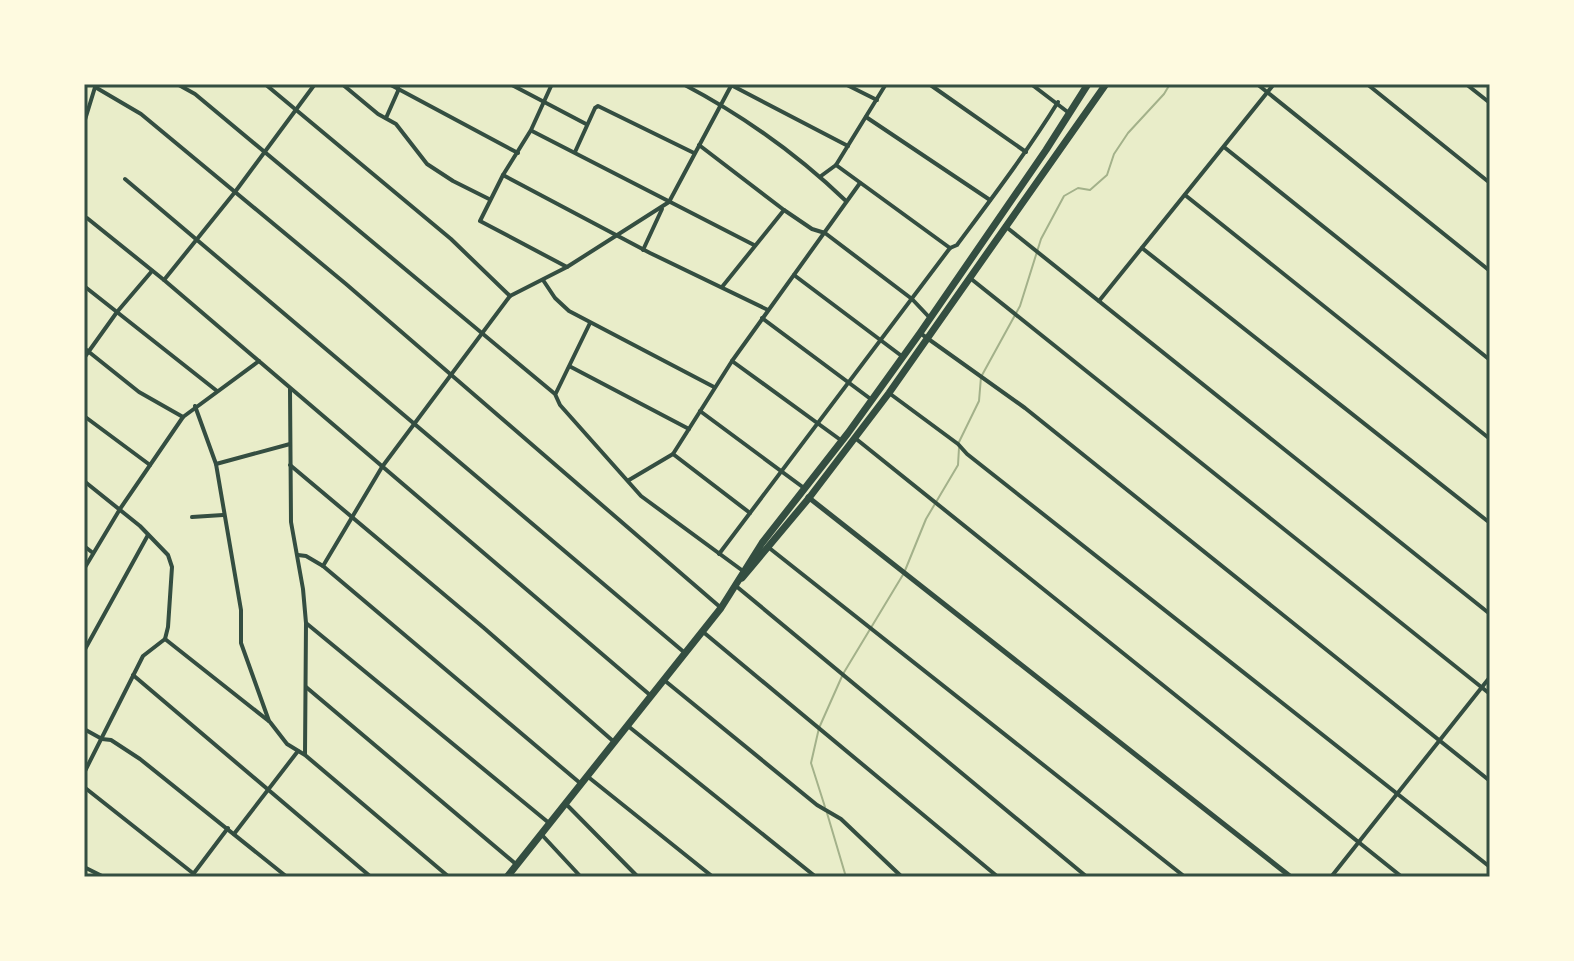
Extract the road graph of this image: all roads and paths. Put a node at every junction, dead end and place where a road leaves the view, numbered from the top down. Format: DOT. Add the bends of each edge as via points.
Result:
graph roads {
  1 [pos="177,84"];
  2 [pos="265,84"];
  3 [pos="315,84"];
  4 [pos="342,84"];
  5 [pos="389,84"];
  6 [pos="398,84"];
  7 [pos="510,84"];
  8 [pos="552,84"];
  9 [pos="683,84"];
  10 [pos="845,84"];
  11 [pos="886,84"];
  12 [pos="929,84"];
  13 [pos="1031,84"];
  14 [pos="1088,84"];
  15 [pos="1106,84"];
  16 [pos="1257,84"];
  17 [pos="1274,84"];
  18 [pos="1367,84"];
  19 [pos="1466,84"];
  20 [pos="96,85"];
  21 [pos="731,85"];
  22 [pos="398,91"];
  23 [pos="1267,93"];
  24 [pos="877,100"];
  25 [pos="543,101"];
  26 [pos="1058,102"];
  27 [pos="1490,103"];
  28 [pos="721,104"];
  29 [pos="297,108"];
  30 [pos="1069,113"];
  31 [pos="866,117"];
  32 [pos="386,118"];
  33 [pos="84,123"];
  34 [pos="586,124"];
  35 [pos="531,130"];
  36 [pos="699,145"];
  37 [pos="848,146"];
  38 [pos="1224,147"];
  39 [pos="575,152"];
  40 [pos="1026,152"];
  41 [pos="518,153"];
  42 [pos="694,153"];
  43 [pos="264,154"];
  44 [pos="836,165"];
  45 [pos="503,175"];
  46 [pos="821,176"];
  47 [pos="125,179"];
  48 [pos="860,183"];
  49 [pos="1490,183"];
  50 [pos="235,192"];
  51 [pos="1185,195"];
  52 [pos="490,199"];
  53 [pos="990,200"];
  54 [pos="669,202"];
  55 [pos="847,202"];
  56 [pos="662,209"];
  57 [pos="784,210"];
  58 [pos="87,218"];
  59 [pos="1005,226"];
  60 [pos="825,233"];
  61 [pos="616,235"];
  62 [pos="198,239"];
  63 [pos="754,245"];
  64 [pos="950,248"];
  65 [pos="1142,248"];
  66 [pos="643,250"];
  67 [pos="567,267"];
  68 [pos="152,271"];
  69 [pos="1490,271"];
  70 [pos="794,275"];
  71 [pos="970,277"];
  72 [pos="164,280"];
  73 [pos="543,280"];
  74 [pos="84,286"];
  75 [pos="722,287"];
  76 [pos="510,296"];
  77 [pos="912,299"];
  78 [pos="1099,301"];
  79 [pos="768,310"];
  80 [pos="117,312"];
  81 [pos="762,318"];
  82 [pos="930,318"];
  83 [pos="590,323"];
  84 [pos="482,332"];
  85 [pos="924,336"];
  86 [pos="881,341"];
  87 [pos="86,350"];
  88 [pos="903,357"];
  89 [pos="84,358"];
  90 [pos="1490,360"];
  91 [pos="259,361"];
  92 [pos="732,361"];
  93 [pos="571,367"];
  94 [pos="450,375"];
  95 [pos="850,382"];
  96 [pos="714,387"];
  97 [pos="290,389"];
  98 [pos="217,391"];
  99 [pos="889,393"];
  100 [pos="555,394"];
  101 [pos="872,400"];
  102 [pos="195,406"];
  103 [pos="700,411"];
  104 [pos="84,416"];
  105 [pos="183,417"];
  106 [pos="412,424"];
  107 [pos="818,425"];
  108 [pos="689,429"];
  109 [pos="855,438"];
  110 [pos="1490,439"];
  111 [pos="842,441"];
  112 [pos="290,444"];
  113 [pos="673,454"];
  114 [pos="216,464"];
  115 [pos="150,465"];
  116 [pos="290,465"];
  117 [pos="382,467"];
  118 [pos="783,472"];
  119 [pos="629,480"];
  120 [pos="84,481"];
  121 [pos="803,490"];
  122 [pos="809,498"];
  123 [pos="120,509"];
  124 [pos="750,513"];
  125 [pos="223,515"];
  126 [pos="192,517"];
  127 [pos="351,517"];
  128 [pos="1490,523"];
  129 [pos="148,535"];
  130 [pos="84,546"];
  131 [pos="768,547"];
  132 [pos="93,553"];
  133 [pos="719,554"];
  134 [pos="298,555"];
  135 [pos="323,566"];
  136 [pos="84,569"];
  137 [pos="742,577"];
  138 [pos="721,608"];
  139 [pos="1490,614"];
  140 [pos="306,623"];
  141 [pos="702,631"];
  142 [pos="165,639"];
  143 [pos="84,651"];
  144 [pos="685,653"];
  145 [pos="133,675"];
  146 [pos="1490,677"];
  147 [pos="664,680"];
  148 [pos="306,687"];
  149 [pos="1482,687"];
  150 [pos="1490,694"];
  151 [pos="652,697"];
  152 [pos="270,722"];
  153 [pos="627,725"];
  154 [pos="84,729"];
  155 [pos="102,739"];
  156 [pos="1439,740"];
  157 [pos="613,741"];
  158 [pos="298,751"];
  159 [pos="305,755"];
  160 [pos="84,773"];
  161 [pos="586,775"];
  162 [pos="1490,781"];
  163 [pos="580,783"];
  164 [pos="84,787"];
  165 [pos="269,791"];
  166 [pos="1397,794"];
  167 [pos="565,803"];
  168 [pos="549,823"];
  169 [pos="228,828"];
  170 [pos="234,834"];
  171 [pos="540,834"];
  172 [pos="1358,842"];
  173 [pos="517,865"];
  174 [pos="84,867"];
  175 [pos="1490,867"];
  176 [pos="192,875"];
  177 [pos="509,876"];
  178 [pos="104,877"];
  179 [pos="287,877"];
  180 [pos="371,877"];
  181 [pos="449,877"];
  182 [pos="581,877"];
  183 [pos="638,877"];
  184 [pos="713,877"];
  185 [pos="816,877"];
  186 [pos="902,877"];
  187 [pos="998,877"];
  188 [pos="1087,877"];
  189 [pos="1185,877"];
  190 [pos="1291,877"];
  191 [pos="1331,877"];
  192 [pos="1402,877"];
  1 -- 43 [label="street"];
  2 -- 29 [label="street"];
  3 -- 29 [label="street"];
  4 -- 32 [label="street"];
  5 -- 22 [label="street"];
  6 -- 22 [label="street"];
  7 -- 25 [label="street"];
  8 -- 25 [label="street"];
  9 -- 28 [label="street"];
  10 -- 24 [label="street"];
  11 -- 24 [label="street"];
  12 -- 40 [label="street"];
  13 -- 26 [label="street"];
  14 -- 30 [label="highway"];
  15 -- 59 [label="highway"];
  16 -- 23 [label="street"];
  17 -- 23 [label="street"];
  18 -- 49 [label="street"];
  19 -- 27 [label="street"];
  20 -- 33 [label="street"];
  20 -- 50 [label="street" via="141,114"];
  21 -- 28 [label="street"];
  21 -- 37 [label="street"];
  22 -- 32 [label="street"];
  22 -- 41 [label="street"];
  23 -- 38 [label="street"];
  23 -- 69 [label="street"];
  24 -- 31 [label="street"];
  25 -- 34 [label="street"];
  25 -- 35 [label="street"];
  26 -- 30 [label="street"];
  26 -- 40 [label="street"];
  28 -- 36 [label="street"];
  28 -- 46 [label="street"];
  29 -- 43 [label="street"];
  29 -- 76 [label="street"];
  30 -- 82 [label="highway"];
  31 -- 37 [label="street"];
  31 -- 53 [label="street"];
  32 -- 52 [label="street" via="403,131 427,164"];
  34 -- 39 [label="street"];
  34 -- 42 [label="street" via="595,108 603,107"];
  35 -- 39 [label="street"];
  35 -- 41 [label="street"];
  36 -- 42 [label="street"];
  36 -- 57 [label="street"];
  37 -- 44 [label="street"];
  38 -- 51 [label="street"];
  38 -- 90 [label="street"];
  39 -- 54 [label="street"];
  40 -- 53 [label="street"];
  41 -- 45 [label="street"];
  42 -- 54 [label="street"];
  43 -- 50 [label="street"];
  43 -- 84 [label="street"];
  44 -- 46 [label="street"];
  44 -- 48 [label="street"];
  45 -- 52 [label="street"];
  45 -- 61 [label="street"];
  46 -- 55 [label="street"];
  47 -- 62 [label="street"];
  48 -- 55 [label="street"];
  48 -- 64 [label="street"];
  50 -- 62 [label="street"];
  50 -- 94 [label="street"];
  51 -- 65 [label="street"];
  51 -- 110 [label="street"];
  52 -- 67 [label="street" via="482,224"];
  53 -- 64 [label="street"];
  54 -- 56 [label="street"];
  54 -- 63 [label="street"];
  55 -- 60 [label="street"];
  56 -- 61 [label="street"];
  56 -- 66 [label="street"];
  57 -- 60 [label="street"];
  57 -- 63 [label="street"];
  58 -- 68 [label="street"];
  59 -- 71 [label="highway"];
  59 -- 78 [label="street"];
  60 -- 70 [label="street"];
  60 -- 77 [label="street"];
  61 -- 66 [label="street"];
  61 -- 67 [label="street"];
  62 -- 72 [label="street"];
  62 -- 106 [label="street"];
  63 -- 75 [label="street"];
  64 -- 77 [label="street"];
  65 -- 78 [label="street"];
  65 -- 128 [label="street"];
  66 -- 75 [label="street"];
  67 -- 73 [label="street"];
  68 -- 72 [label="street"];
  68 -- 80 [label="street"];
  70 -- 79 [label="street"];
  70 -- 86 [label="street"];
  71 -- 85 [label="highway"];
  71 -- 149 [label="street"];
  72 -- 91 [label="street"];
  73 -- 76 [label="street"];
  73 -- 83 [label="street" via="569,311"];
  74 -- 80 [label="street"];
  75 -- 79 [label="street"];
  76 -- 84 [label="street"];
  77 -- 82 [label="street"];
  77 -- 86 [label="street"];
  78 -- 139 [label="street"];
  79 -- 81 [label="street"];
  80 -- 87 [label="street"];
  80 -- 98 [label="street"];
  81 -- 92 [label="street"];
  81 -- 95 [label="street"];
  82 -- 85 [label="highway"];
  83 -- 93 [label="street"];
  83 -- 96 [label="street"];
  84 -- 94 [label="street"];
  84 -- 100 [label="street"];
  85 -- 88 [label="highway"];
  85 -- 99 [label="highway"];
  85 -- 156 [label="street" via="1036,417"];
  86 -- 88 [label="street"];
  86 -- 95 [label="street"];
  87 -- 89 [label="street"];
  87 -- 105 [label="street" via="139,392"];
  88 -- 101 [label="highway"];
  91 -- 97 [label="street"];
  91 -- 98 [label="street"];
  92 -- 96 [label="street"];
  92 -- 107 [label="street"];
  93 -- 100 [label="street"];
  93 -- 108 [label="street"];
  94 -- 106 [label="street"];
  94 -- 138 [label="street"];
  95 -- 101 [label="street"];
  95 -- 107 [label="street"];
  96 -- 103 [label="street"];
  97 -- 112 [label="street"];
  97 -- 117 [label="street"];
  98 -- 102 [label="street"];
  99 -- 109 [label="highway"];
  99 -- 166 [label="street"];
  100 -- 119 [label="street"];
  101 -- 111 [label="highway"];
  102 -- 105 [label="street"];
  102 -- 114 [label="street"];
  103 -- 108 [label="street"];
  103 -- 118 [label="street"];
  104 -- 115 [label="street"];
  105 -- 115 [label="street"];
  106 -- 117 [label="street"];
  106 -- 144 [label="street"];
  107 -- 111 [label="street"];
  107 -- 118 [label="street"];
  108 -- 113 [label="street"];
  109 -- 122 [label="highway"];
  109 -- 172 [label="street"];
  111 -- 121 [label="highway"];
  112 -- 114 [label="street"];
  112 -- 116 [label="street"];
  113 -- 119 [label="street"];
  113 -- 124 [label="street"];
  114 -- 125 [label="street"];
  115 -- 123 [label="street"];
  116 -- 127 [label="street"];
  116 -- 134 [label="street" via="291,522"];
  117 -- 127 [label="street"];
  117 -- 151 [label="street"];
  118 -- 121 [label="street"];
  118 -- 124 [label="street"];
  119 -- 133 [label="street" via="641,496"];
  120 -- 123 [label="street"];
  121 -- 122 [label="street"];
  121 -- 137 [label="highway"];
  122 -- 131 [label="highway"];
  122 -- 190 [label="street"];
  123 -- 129 [label="street"];
  123 -- 132 [label="street"];
  124 -- 133 [label="street"];
  125 -- 126 [label="street"];
  125 -- 152 [label="street" via="241,610 241,643"];
  127 -- 135 [label="street"];
  127 -- 157 [label="street"];
  129 -- 142 [label="street" via="172,567"];
  129 -- 143 [label="street"];
  130 -- 132 [label="street"];
  131 -- 137 [label="highway"];
  131 -- 189 [label="street"];
  132 -- 136 [label="street"];
  133 -- 137 [label="street"];
  134 -- 135 [label="street"];
  134 -- 140 [label="street"];
  135 -- 163 [label="street"];
  137 -- 138 [label="highway"];
  137 -- 188 [label="street" via="837,670"];
  138 -- 141 [label="highway"];
  140 -- 148 [label="street"];
  140 -- 168 [label="street"];
  141 -- 144 [label="highway"];
  141 -- 187 [label="street"];
  142 -- 145 [label="street" via="143,656"];
  142 -- 152 [label="street"];
  144 -- 147 [label="highway"];
  145 -- 155 [label="street"];
  145 -- 165 [label="street"];
  146 -- 149 [label="street"];
  147 -- 151 [label="highway"];
  147 -- 186 [label="street" via="841,819"];
  148 -- 159 [label="street"];
  148 -- 173 [label="street"];
  149 -- 150 [label="street"];
  149 -- 156 [label="street"];
  151 -- 153 [label="highway"];
  152 -- 158 [label="street"];
  153 -- 157 [label="highway"];
  153 -- 185 [label="street"];
  154 -- 155 [label="street"];
  155 -- 160 [label="street"];
  155 -- 169 [label="street" via="140,759"];
  156 -- 162 [label="street"];
  156 -- 166 [label="street"];
  157 -- 161 [label="highway"];
  158 -- 159 [label="street"];
  158 -- 165 [label="street"];
  159 -- 181 [label="street"];
  161 -- 163 [label="highway"];
  161 -- 184 [label="street"];
  163 -- 167 [label="highway"];
  164 -- 176 [label="street"];
  165 -- 170 [label="street"];
  165 -- 180 [label="street"];
  166 -- 172 [label="street"];
  166 -- 175 [label="street"];
  167 -- 168 [label="highway"];
  167 -- 183 [label="street"];
  168 -- 171 [label="highway"];
  169 -- 170 [label="street"];
  169 -- 176 [label="street"];
  170 -- 179 [label="street"];
  171 -- 173 [label="highway"];
  171 -- 182 [label="street"];
  172 -- 191 [label="street"];
  172 -- 192 [label="street"];
  173 -- 177 [label="highway"];
  174 -- 178 [label="street"];
}
